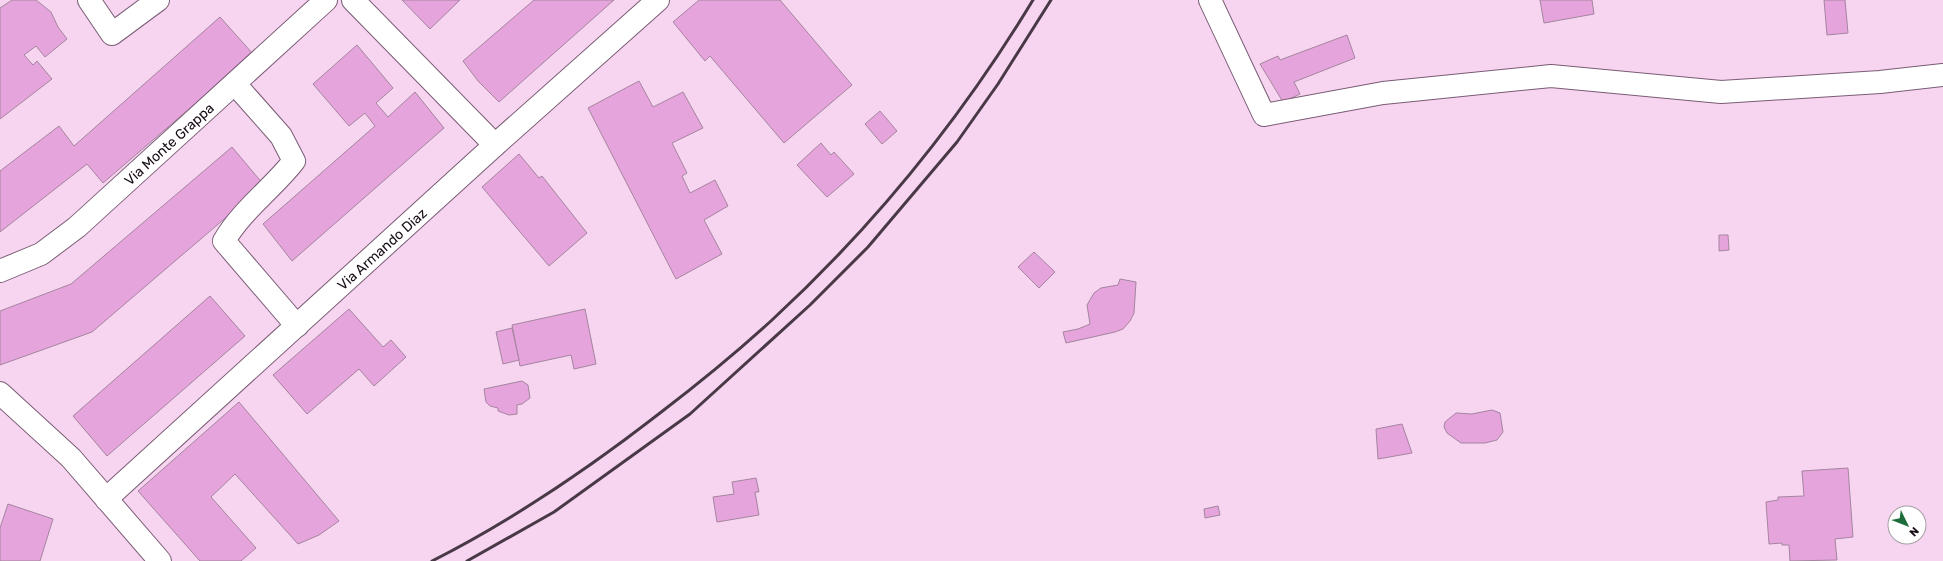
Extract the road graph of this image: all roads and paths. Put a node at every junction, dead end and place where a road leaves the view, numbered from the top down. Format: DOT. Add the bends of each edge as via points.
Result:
graph roads {
  1 [pos="89,0"];
  2 [pos="158,0"];
  3 [pos="326,0"];
  4 [pos="353,0"];
  5 [pos="658,0"];
  6 [pos="1210,0"];
  7 [pos="1943,75"];
  8 [pos="234,84"];
  9 [pos="495,145"];
  10 [pos="0,271"];
  11 [pos="298,326"];
  12 [pos="0,393"];
  13 [pos="106,499"];
  14 [pos="160,561"];
  1 -- 2 [label="street" via="112,34"];
  3 -- 8 [label="street, Via Monte Grappa"];
  4 -- 9 [label="street"];
  5 -- 9 [label="street, Via Armando Diaz"];
  6 -- 7 [label="street" via="1264,115 1383,93 1551,76 1721,92 1880,82"];
  8 -- 10 [label="street, Via Monte Grappa" via="77,227 41,254"];
  8 -- 11 [label="street" via="281,136 294,161 234,224 224,240"];
  9 -- 11 [label="street, Via Armando Diaz"];
  11 -- 13 [label="street, Via Armando Diaz"];
  12 -- 13 [label="street" via="71,458"];
  13 -- 14 [label="street"];
}
